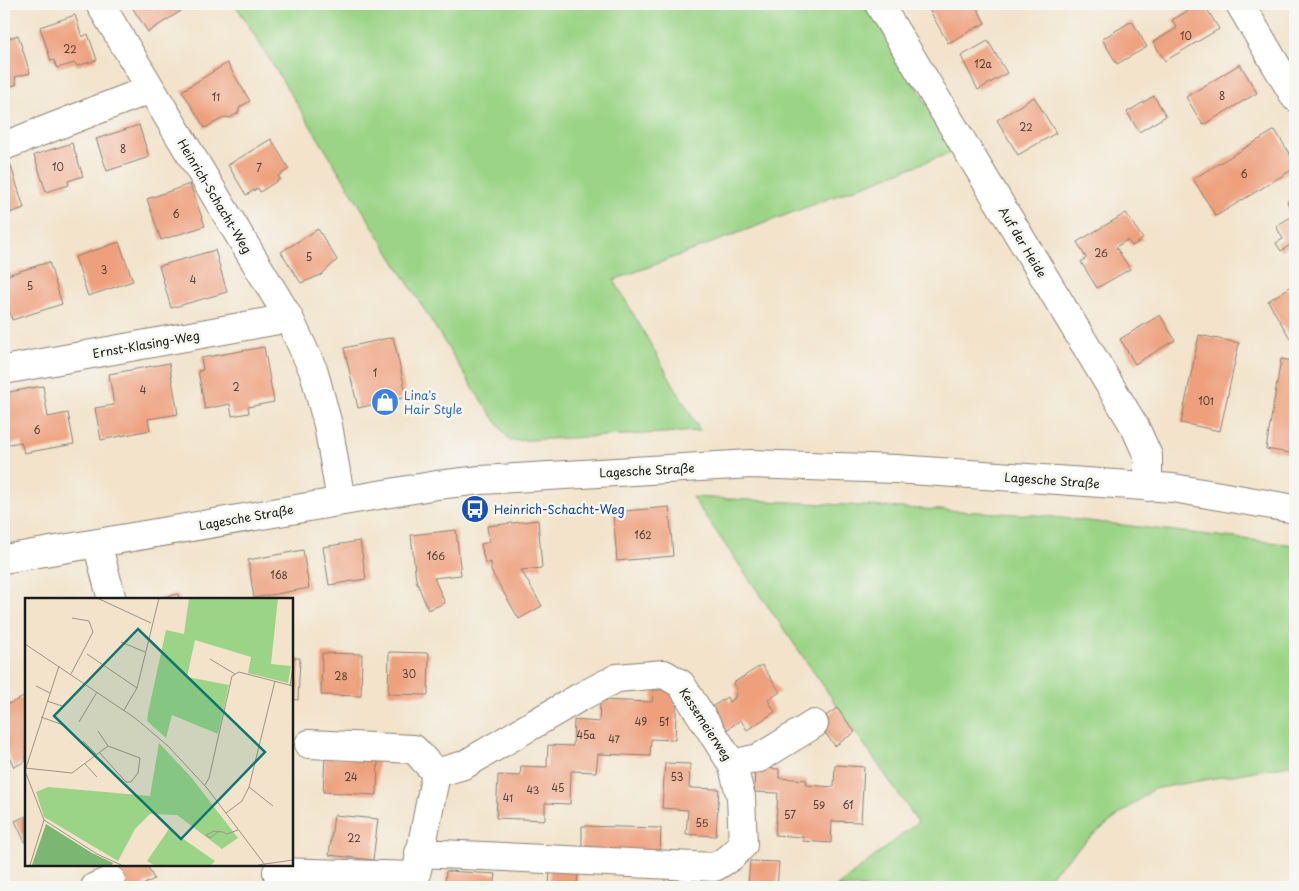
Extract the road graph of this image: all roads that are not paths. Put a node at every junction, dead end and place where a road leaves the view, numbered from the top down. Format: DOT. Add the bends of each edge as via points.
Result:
graph roads {
  1 [pos="100,4"];
  2 [pos="879,4"];
  3 [pos="1240,4"];
  4 [pos="151,89"];
  5 [pos="1295,97"];
  6 [pos="4,146"];
  7 [pos="289,318"];
  8 [pos="4,370"];
  9 [pos="1148,487"];
  10 [pos="341,501"];
  11 [pos="1295,509"];
  12 [pos="97,543"];
  13 [pos="4,559"];
  14 [pos="111,598"];
  15 [pos="814,724"];
  16 [pos="309,744"];
  17 [pos="732,764"];
  18 [pos="436,773"];
  19 [pos="277,872"];
  20 [pos="417,872"];
  1 -- 4 [label="street, Heinrich-Schacht-Weg"];
  2 -- 9 [label="street, Auf der Heide" via="1135,427 1148,456"];
  3 -- 5 [label="street"];
  4 -- 6 [label="street"];
  4 -- 7 [label="street, Heinrich-Schacht-Weg"];
  7 -- 8 [label="street, Ernst-Klasing-Weg"];
  7 -- 10 [label="street, Heinrich-Schacht-Weg" via="314,372 328,425"];
  9 -- 10 [label="street, Lagesche Straße" via="896,469 751,464 481,480"];
  9 -- 11 [label="street, Lagesche Straße" via="1173,488"];
  10 -- 12 [label="street, Lagesche Straße"];
  12 -- 13 [label="street, Lagesche Straße"];
  12 -- 14 [label="street"];
  15 -- 17 [label="street" via="760,758"];
  16 -- 18 [label="street" via="414,749"];
  17 -- 18 [label="street, Kessemeierweg" via="681,684 664,674 617,678 464,765"];
  17 -- 20 [label="street, Kessemeierweg" via="740,797 743,845 731,858 714,867"];
  18 -- 20 [label="street"];
  19 -- 20 [label="street"];
}
